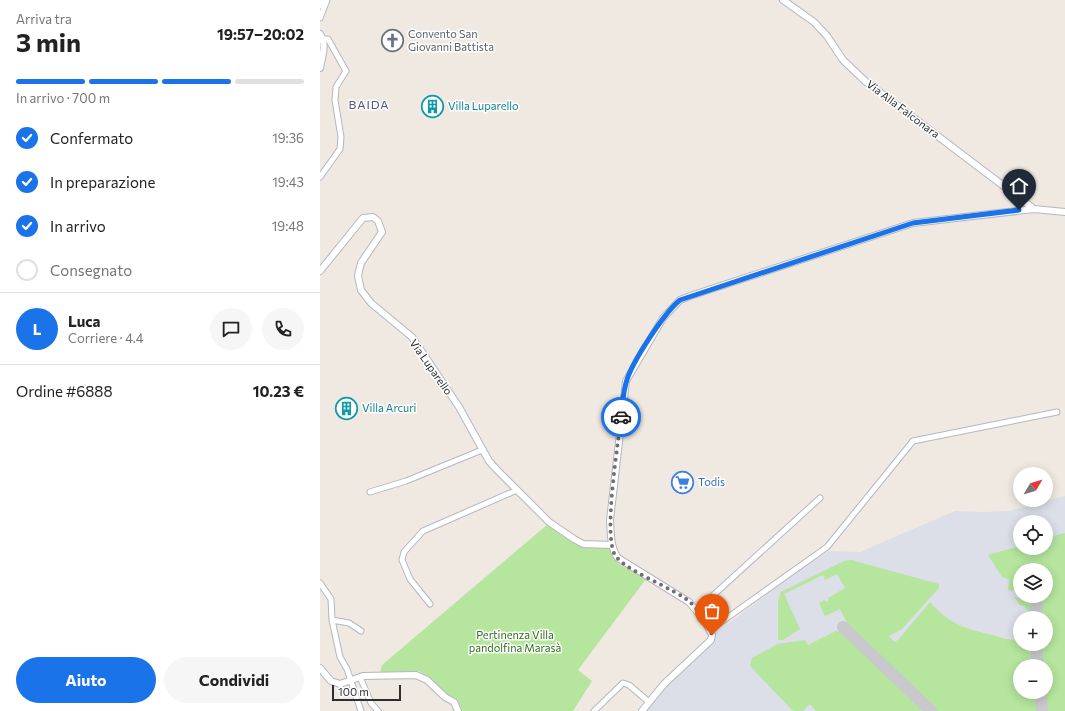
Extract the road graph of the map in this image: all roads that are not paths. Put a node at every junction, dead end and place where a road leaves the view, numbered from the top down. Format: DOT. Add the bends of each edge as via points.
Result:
graph roads {
  1 [pos="322,0"];
  2 [pos="327,0"];
  3 [pos="783,0"];
  4 [pos="320,6"];
  5 [pos="320,18"];
  6 [pos="322,36"];
  7 [pos="320,68"];
  8 [pos="320,177"];
  9 [pos="1034,209"];
  10 [pos="1065,212"];
  11 [pos="320,271"];
  12 [pos="1057,412"];
  13 [pos="482,450"];
  14 [pos="517,490"];
  15 [pos="370,492"];
  16 [pos="820,498"];
  17 [pos="612,545"];
  18 [pos="320,583"];
  19 [pos="430,604"];
  20 [pos="697,610"];
  21 [pos="332,620"];
  22 [pos="710,630"];
  23 [pos="361,631"];
  24 [pos="320,668"];
  25 [pos="360,677"];
  26 [pos="351,681"];
  27 [pos="649,702"];
  28 [pos="362,711"];
  29 [pos="378,711"];
  30 [pos="458,711"];
  31 [pos="594,711"];
  32 [pos="642,711"];
  1 -- 4 [label="street"];
  2 -- 5 [label="street"];
  3 -- 9 [label="street, Via Alla Falconara" via="814,22 843,60 865,81"];
  6 -- 7 [label="street"];
  6 -- 8 [label="street" via="328,39 346,71 336,87 340,148"];
  9 -- 10 [label="street"];
  9 -- 17 [label="street" via="913,223 680,300 663,318 626,381 610,520"];
  11 -- 13 [label="street, Via Luparello" via="363,218 373,217 378,221 382,232 361,263 358,276 361,290 371,303 416,342 459,408"];
  12 -- 22 [label="street" via="913,441 827,547"];
  13 -- 14 [label="street, Via Luparello"];
  13 -- 15 [label="street" via="406,481"];
  14 -- 17 [label="street, Via Luparello" via="550,522 574,539 583,544"];
  14 -- 19 [label="street" via="423,531 404,552 402,560 410,579"];
  16 -- 20 [label="street"];
  17 -- 20 [label="street" via="618,558 689,602"];
  18 -- 21 [label="street" via="331,599"];
  20 -- 22 [label="street"];
  21 -- 23 [label="street" via="349,623"];
  21 -- 26 [label="street" via="340,657"];
  22 -- 27 [label="street" via="711,640 664,684"];
  24 -- 26 [label="street" via="330,681 340,684"];
  25 -- 26 [label="street"];
  25 -- 29 [label="street" via="371,703"];
  25 -- 30 [label="street" via="409,674 422,677 454,702"];
  26 -- 28 [label="street"];
  27 -- 31 [label="street" via="623,683"];
  27 -- 32 [label="street"];
}
